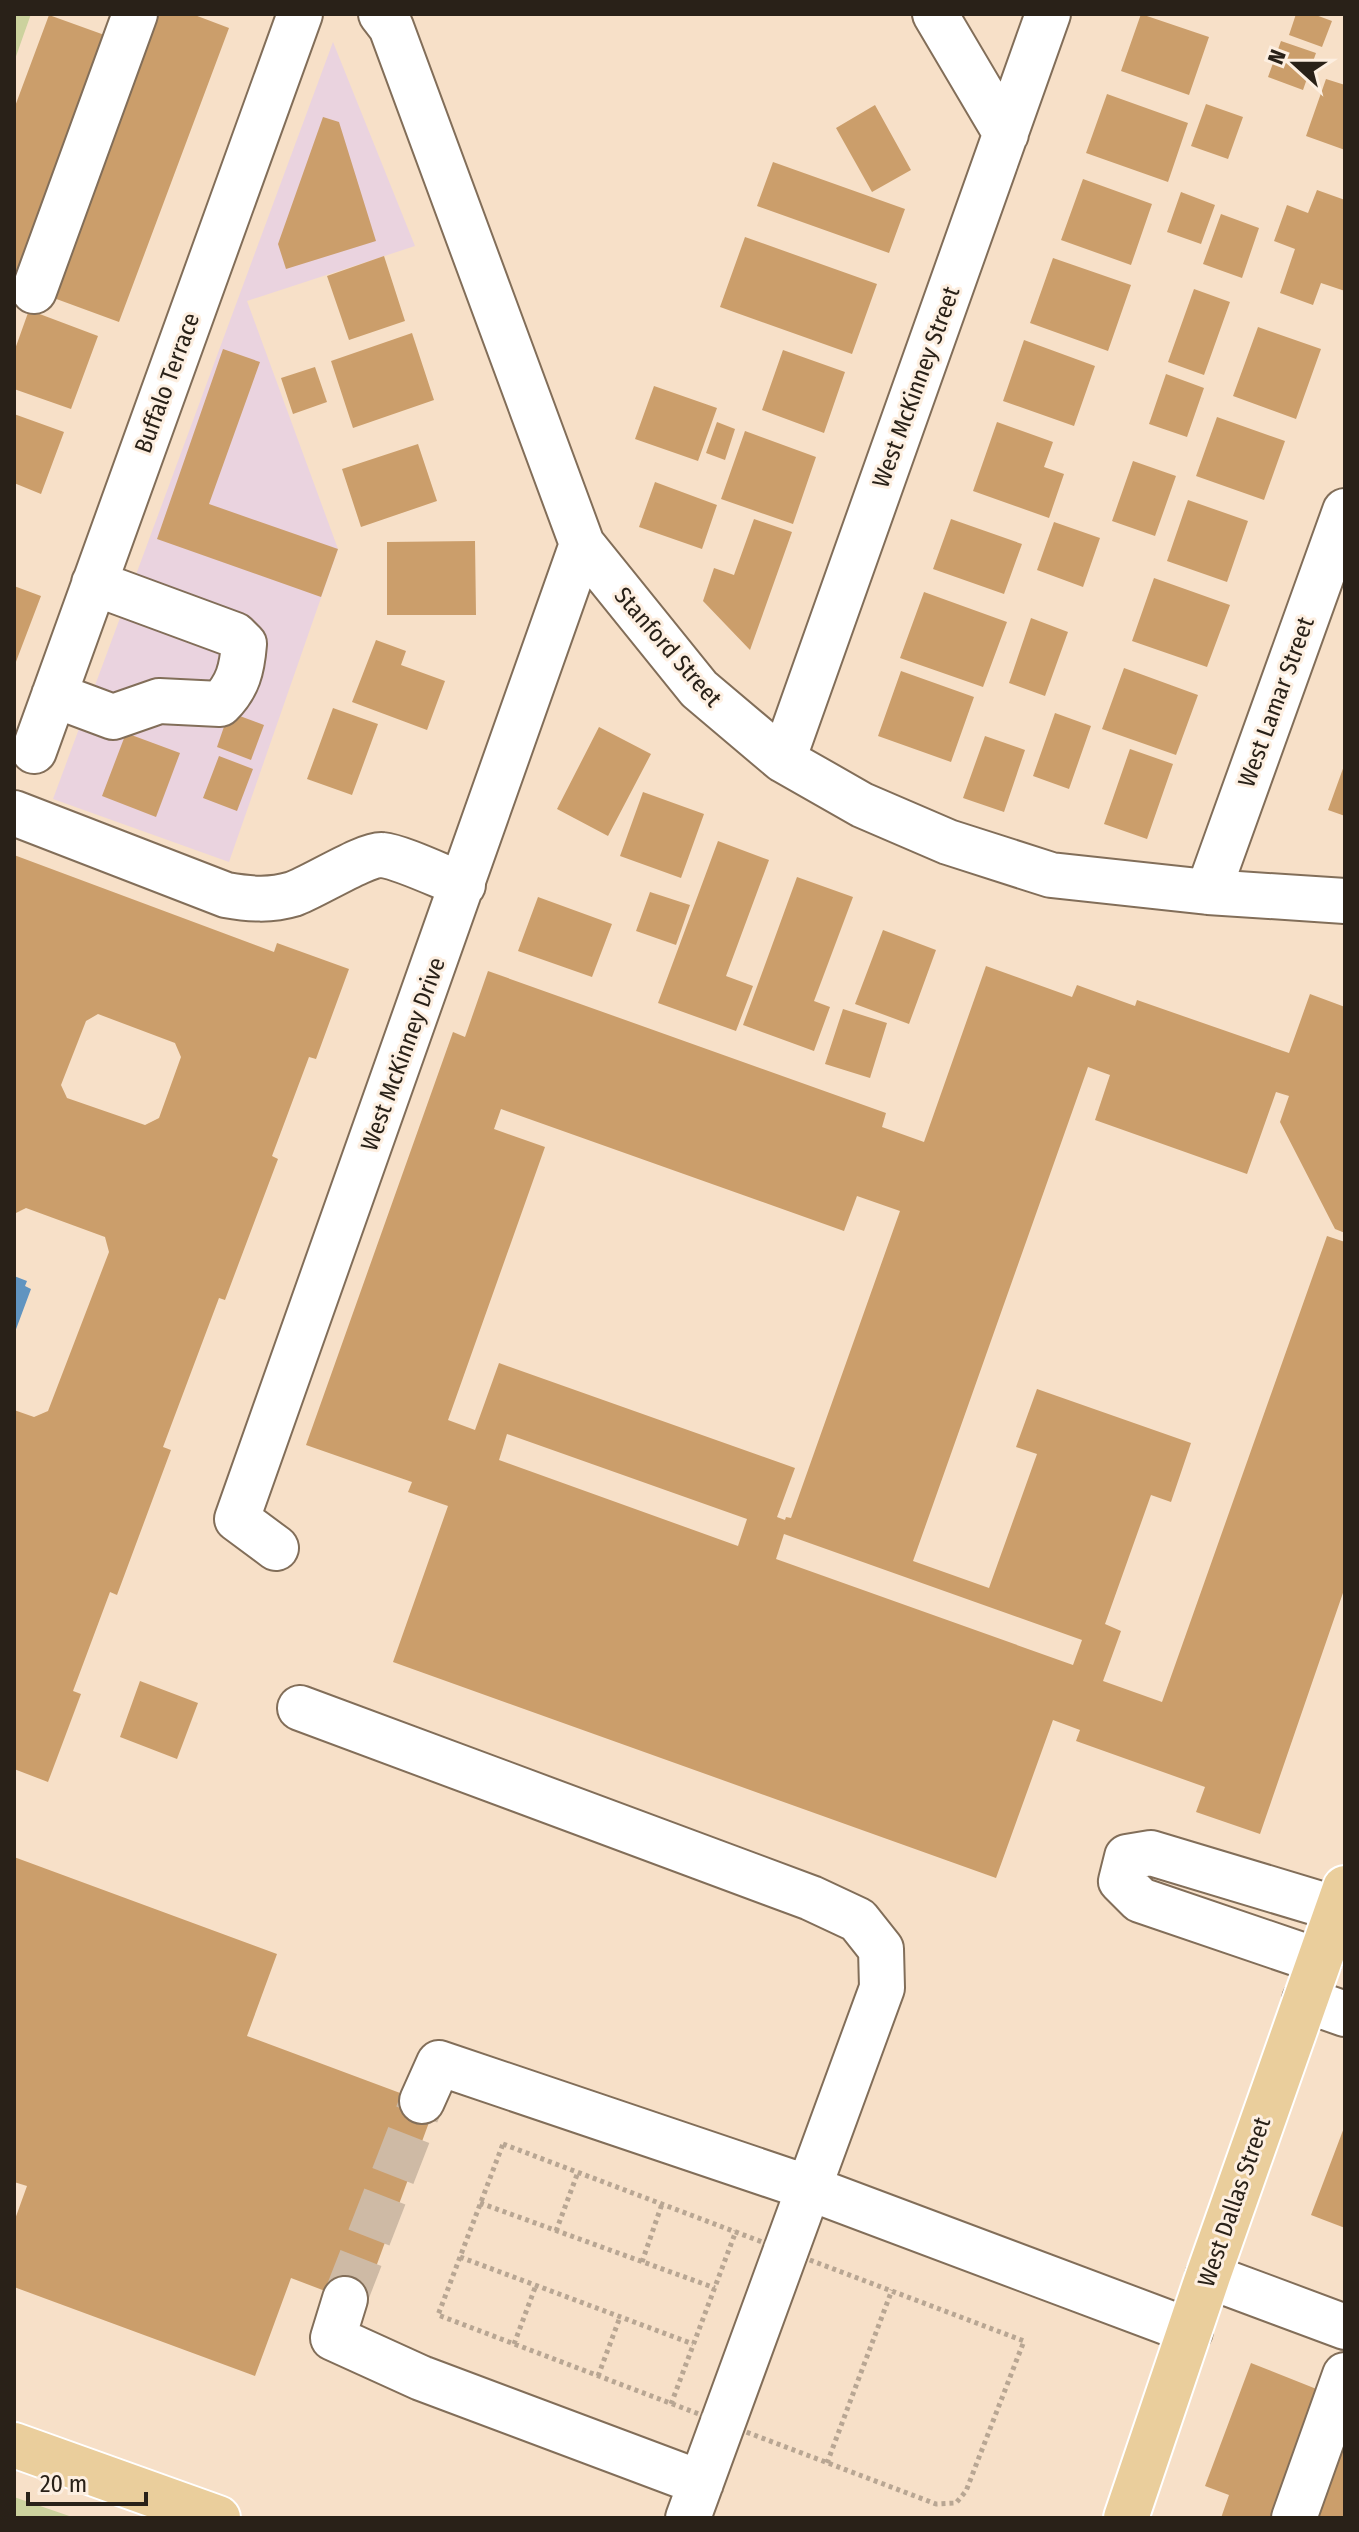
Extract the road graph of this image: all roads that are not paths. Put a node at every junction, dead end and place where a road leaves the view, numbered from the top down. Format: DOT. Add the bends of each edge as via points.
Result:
graph roads {
  1 [pos="135,14"];
  2 [pos="300,14"];
  3 [pos="381,14"];
  4 [pos="935,14"];
  5 [pos="1048,14"];
  6 [pos="1006,134"];
  7 [pos="34,291"];
  8 [pos="1345,511"];
  9 [pos="582,544"];
  10 [pos="94,583"];
  11 [pos="54,695"];
  12 [pos="34,751"];
  13 [pos="783,760"];
  14 [pos="14,813"];
  15 [pos="463,885"];
  16 [pos="1208,892"];
  17 [pos="1345,901"];
  18 [pos="276,1548"];
  19 [pos="300,1708"];
  20 [pos="1341,1898"];
  21 [pos="1323,1992"];
  22 [pos="422,2101"];
  23 [pos="809,2188"];
  24 [pos="1208,2276"];
  25 [pos="345,2299"];
  26 [pos="1345,2327"];
  27 [pos="1190,2331"];
  28 [pos="1345,2375"];
  29 [pos="14,2445"];
  30 [pos="695,2500"];
  31 [pos="218,2518"];
  32 [pos="1126,2518"];
  33 [pos="1294,2518"];
  1 -- 7 [label="street"];
  2 -- 10 [label="street, Buffalo Terrace"];
  3 -- 9 [label="street, Stanford Street" via="391,27"];
  4 -- 6 [label="street"];
  5 -- 6 [label="street, West McKinney Street"];
  6 -- 13 [label="street, West McKinney Street"];
  8 -- 16 [label="street, West Lamar Street"];
  9 -- 13 [label="street, Stanford Street" via="699,689"];
  9 -- 15 [label="street, West McKinney Drive"];
  10 -- 11 [label="street, Buffalo Terrace"];
  10 -- 11 [label="street" via="235,635 244,644 242,671 220,704 159,701 113,717"];
  11 -- 12 [label="street, Buffalo Terrace"];
  13 -- 16 [label="street, Stanford Street" via="862,805 948,842 1051,875"];
  14 -- 15 [label="street" via="226,895 258,900 293,894 380,854"];
  15 -- 18 [label="street, West McKinney Drive" via="237,1519"];
  16 -- 17 [label="street, Stanford Street"];
  19 -- 23 [label="street" via="796,1892 858,1920 881,1949 882,1988"];
  20 -- 21 [label="main road, West Dallas Street"];
  20 -- 21 [label="street" via="1151,1853 1127,1857 1121,1881 1140,1900"];
  21 -- 24 [label="main road, West Dallas Street"];
  22 -- 23 [label="street" via="439,2063"];
  23 -- 27 [label="street"];
  23 -- 30 [label="street"];
  24 -- 26 [label="street"];
  24 -- 27 [label="main road, West Dallas Street"];
  25 -- 30 [label="street" via="333,2338"];
  27 -- 32 [label="main road, West Dallas Street"];
  28 -- 33 [label="street"];
  29 -- 31 [label="main road"];
}
